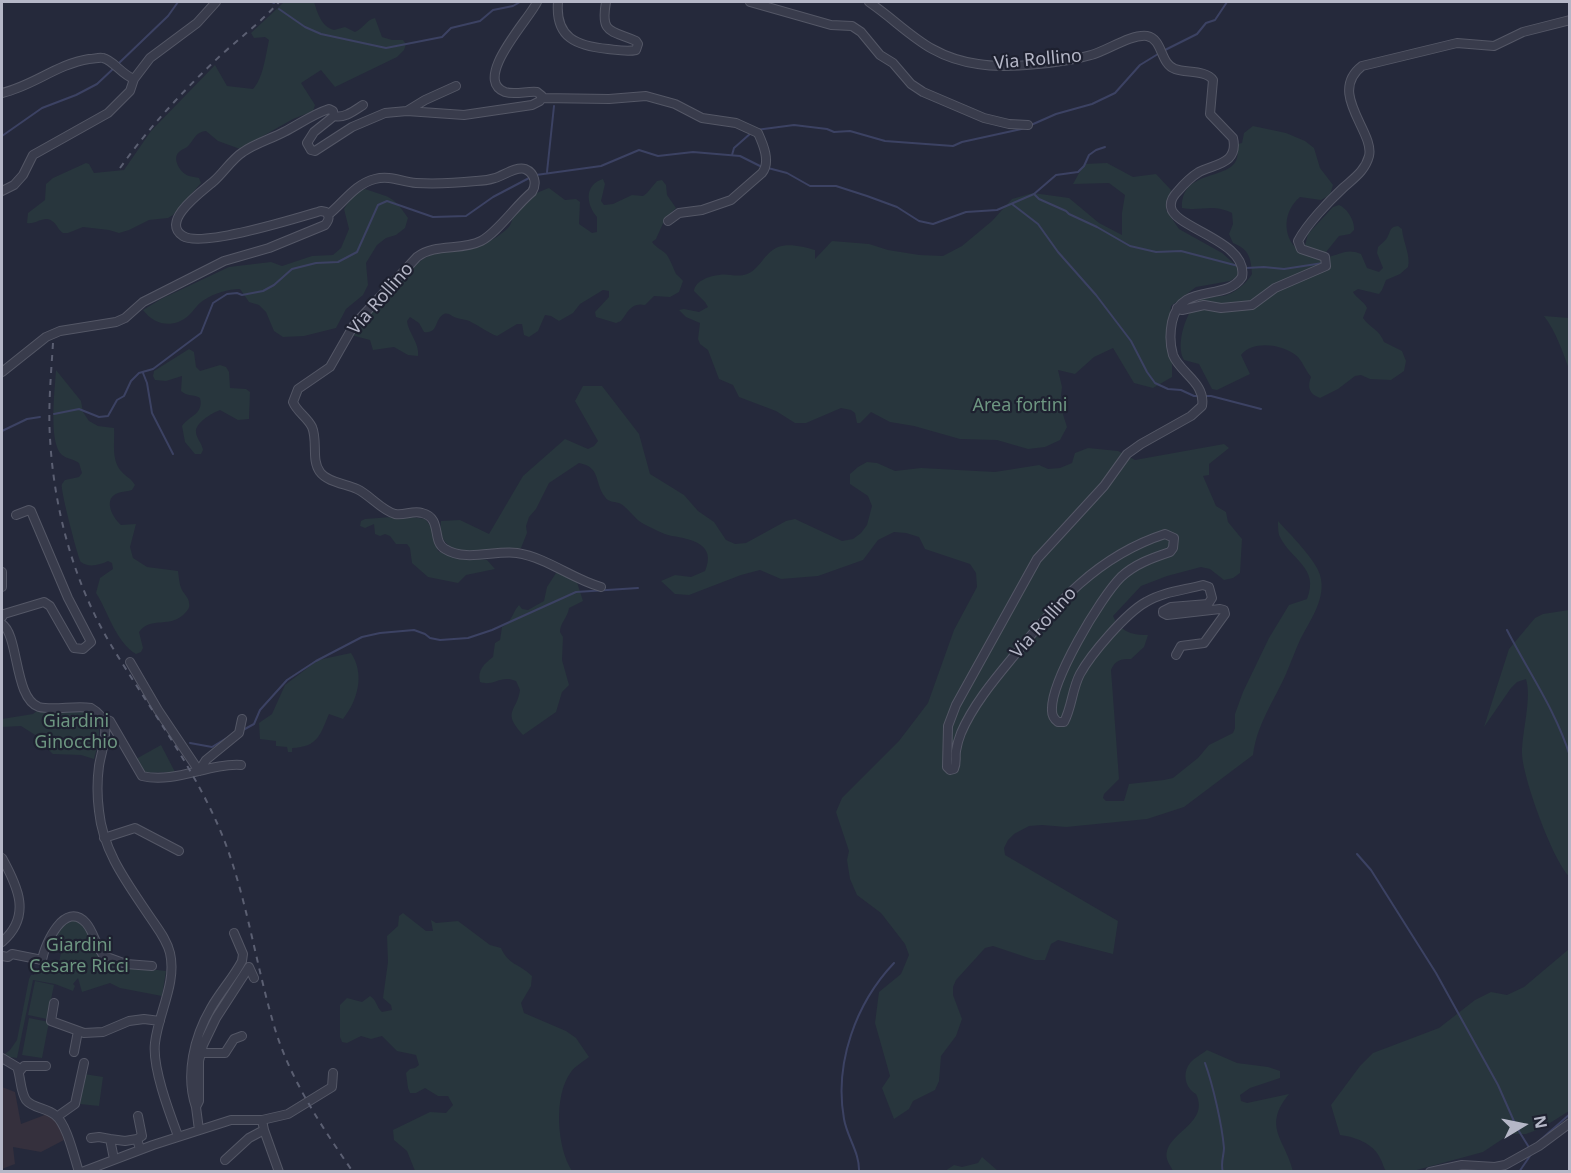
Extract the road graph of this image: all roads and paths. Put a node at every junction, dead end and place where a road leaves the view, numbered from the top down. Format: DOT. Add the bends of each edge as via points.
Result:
graph roads {
  1 [pos="216,2"];
  2 [pos="537,2"];
  3 [pos="558,2"];
  4 [pos="606,2"];
  5 [pos="750,2"];
  6 [pos="869,2"];
  7 [pos="1569,20"];
  8 [pos="132,78"];
  9 [pos="456,86"];
  10 [pos="2,93"];
  11 [pos="542,99"];
  12 [pos="363,105"];
  13 [pos="407,111"];
  14 [pos="334,117"];
  15 [pos="1028,125"];
  16 [pos="2,191"];
  17 [pos="328,215"];
  18 [pos="668,221"];
  19 [pos="1177,309"];
  20 [pos="2,372"];
  21 [pos="16,515"];
  22 [pos="2,572"];
  23 [pos="2,587"];
  24 [pos="601,587"];
  25 [pos="2,617"];
  26 [pos="2,624"];
  27 [pos="1176,655"];
  28 [pos="130,662"];
  29 [pos="101,717"];
  30 [pos="242,719"];
  31 [pos="241,765"];
  32 [pos="199,771"];
  33 [pos="104,838"];
  34 [pos="179,851"];
  35 [pos="2,858"];
  36 [pos="234,933"];
  37 [pos="2,942"];
  38 [pos="2,956"];
  39 [pos="152,966"];
  40 [pos="254,978"];
  41 [pos="54,1003"];
  42 [pos="160,1021"];
  43 [pos="78,1031"];
  44 [pos="242,1036"];
  45 [pos="74,1052"];
  46 [pos="201,1053"];
  47 [pos="2,1058"];
  48 [pos="84,1063"];
  49 [pos="46,1066"];
  50 [pos="19,1072"];
  51 [pos="333,1074"];
  52 [pos="196,1107"];
  53 [pos="58,1116"];
  54 [pos="138,1116"];
  55 [pos="261,1120"];
  56 [pos="1569,1123"];
  57 [pos="199,1130"];
  58 [pos="264,1130"];
  59 [pos="178,1136"];
  60 [pos="91,1138"];
  61 [pos="110,1139"];
  62 [pos="137,1139"];
  63 [pos="140,1149"];
  64 [pos="114,1159"];
  65 [pos="225,1161"];
  66 [pos="1435,1171"];
  67 [pos="81,1172"];
  68 [pos="279,1172"];
  1 -- 8 [label="street"];
  2 -- 11 [label="street" via="503,53 495,77 496,85 506,92 537,92"];
  3 -- 4 [label="street" via="561,25 574,41 594,47 636,50 636,41 615,34 605,24"];
  5 -- 15 [label="street" via="831,26 852,26 923,92 984,118"];
  6 -- 19 [label="street, Via Rollino" via="924,45 967,62 1015,66 1087,56 1146,36 1153,40 1169,66 1209,75 1213,83 1210,114 1233,138 1233,151 1227,160 1197,173 1187,182 1172,200 1171,210 1177,218 1236,255 1243,273 1240,280 1226,289 1196,295"];
  7 -- 19 [label="street" via="1523,32 1494,46 1457,43 1359,68 1352,80 1352,103 1368,143 1369,157 1357,177 1325,207 1298,241 1301,249 1325,257 1326,266 1275,288 1252,305"];
  8 -- 10 [label="street" via="106,58 76,61"];
  8 -- 16 [label="street" via="130,91 108,112 33,155 23,175"];
  9 -- 13 [label="street"];
  11 -- 13 [label="street" via="532,105 464,115"];
  11 -- 18 [label="street" via="646,96 675,104 702,118 736,123 758,133 766,161 762,173 731,200 679,213"];
  12 -- 14 [label="street"];
  13 -- 14 [label="street" via="385,113 352,127 315,151 309,149 307,143 314,132"];
  14 -- 17 [label="street" via="333,111 325,110 241,153 189,202 176,227 188,237 215,236 258,230 321,211"];
  17 -- 20 [label="street, Via Rollino" via="322,226 224,261 144,302 116,322 46,337"];
  17 -- 24 [label="street, Via Rollino" via="350,193 379,178 418,183 468,182 495,178 520,168 533,176 532,192 482,240 429,251 417,258 354,325 330,367 298,389 293,402 313,431 320,473 357,489 394,513 426,514 436,524 438,541 444,549 472,555 519,554"];
  19 -- 27 [label="street, Via Rollino" via="1172,327 1173,353 1201,393 1202,406 1127,454 1104,486 1037,559 956,705 948,726 947,767 950,770 956,766 956,751 975,706 1059,602 1112,560 1165,534 1174,538 1170,552 1136,565 1121,577 1096,611 1056,688 1051,712 1054,719 1064,722 1080,674 1133,612 1157,597 1203,585 1209,587 1212,598 1208,604 1163,611 1167,615 1224,610 1204,643 1181,646"];
  21 -- 25 [label="street" via="31,511 89,644 83,649 74,648 50,606 41,602"];
  22 -- 23 [label="street"];
  26 -- 29 [label="street" via="8,630 18,669 34,703 44,707 82,706"];
  28 -- 32 [label="street"];
  29 -- 32 [label="street" via="110,721 142,776"];
  29 -- 33 [label="street" via="105,731 97,783"];
  30 -- 32 [label="street" via="239,733 206,760"];
  31 -- 32 [label="street"];
  33 -- 34 [label="street" via="135,828"];
  33 -- 42 [label="street" via="170,955 170,976"];
  35 -- 37 [label="street" via="16,886 20,908 16,925"];
  36 -- 52 [label="street" via="242,961 211,1008 195,1046 192,1091"];
  38 -- 39 [label="street" via="42,960 44,947 56,927 73,916 86,923 104,956 126,964"];
  40 -- 46 [label="street" via="249,967 216,1018"];
  41 -- 43 [label="street" via="51,1021"];
  42 -- 43 [label="street" via="129,1021 103,1032"];
  42 -- 59 [label="street" via="154,1052"];
  43 -- 45 [label="street"];
  44 -- 46 [label="street" via="225,1053"];
  46 -- 52 [label="street"];
  47 -- 50 [label="street"];
  48 -- 53 [label="street" via="75,1104"];
  49 -- 50 [label="street" via="24,1066"];
  50 -- 53 [label="street" via="25,1099"];
  51 -- 55 [label="street" via="333,1084 327,1090 288,1114"];
  52 -- 57 [label="street"];
  53 -- 67 [label="street"];
  54 -- 62 [label="street" via="142,1136"];
  55 -- 57 [label="street" via="231,1120"];
  55 -- 58 [label="street"];
  56 -- 66 [label="street" via="1516,1160 1495,1167 1462,1165"];
  57 -- 59 [label="street"];
  58 -- 65 [label="street" via="249,1138"];
  58 -- 68 [label="street"];
  59 -- 63 [label="street"];
  60 -- 61 [label="street"];
  61 -- 62 [label="street"];
  61 -- 64 [label="street"];
  62 -- 63 [label="street"];
  63 -- 64 [label="street"];
  64 -- 67 [label="street"];
}
